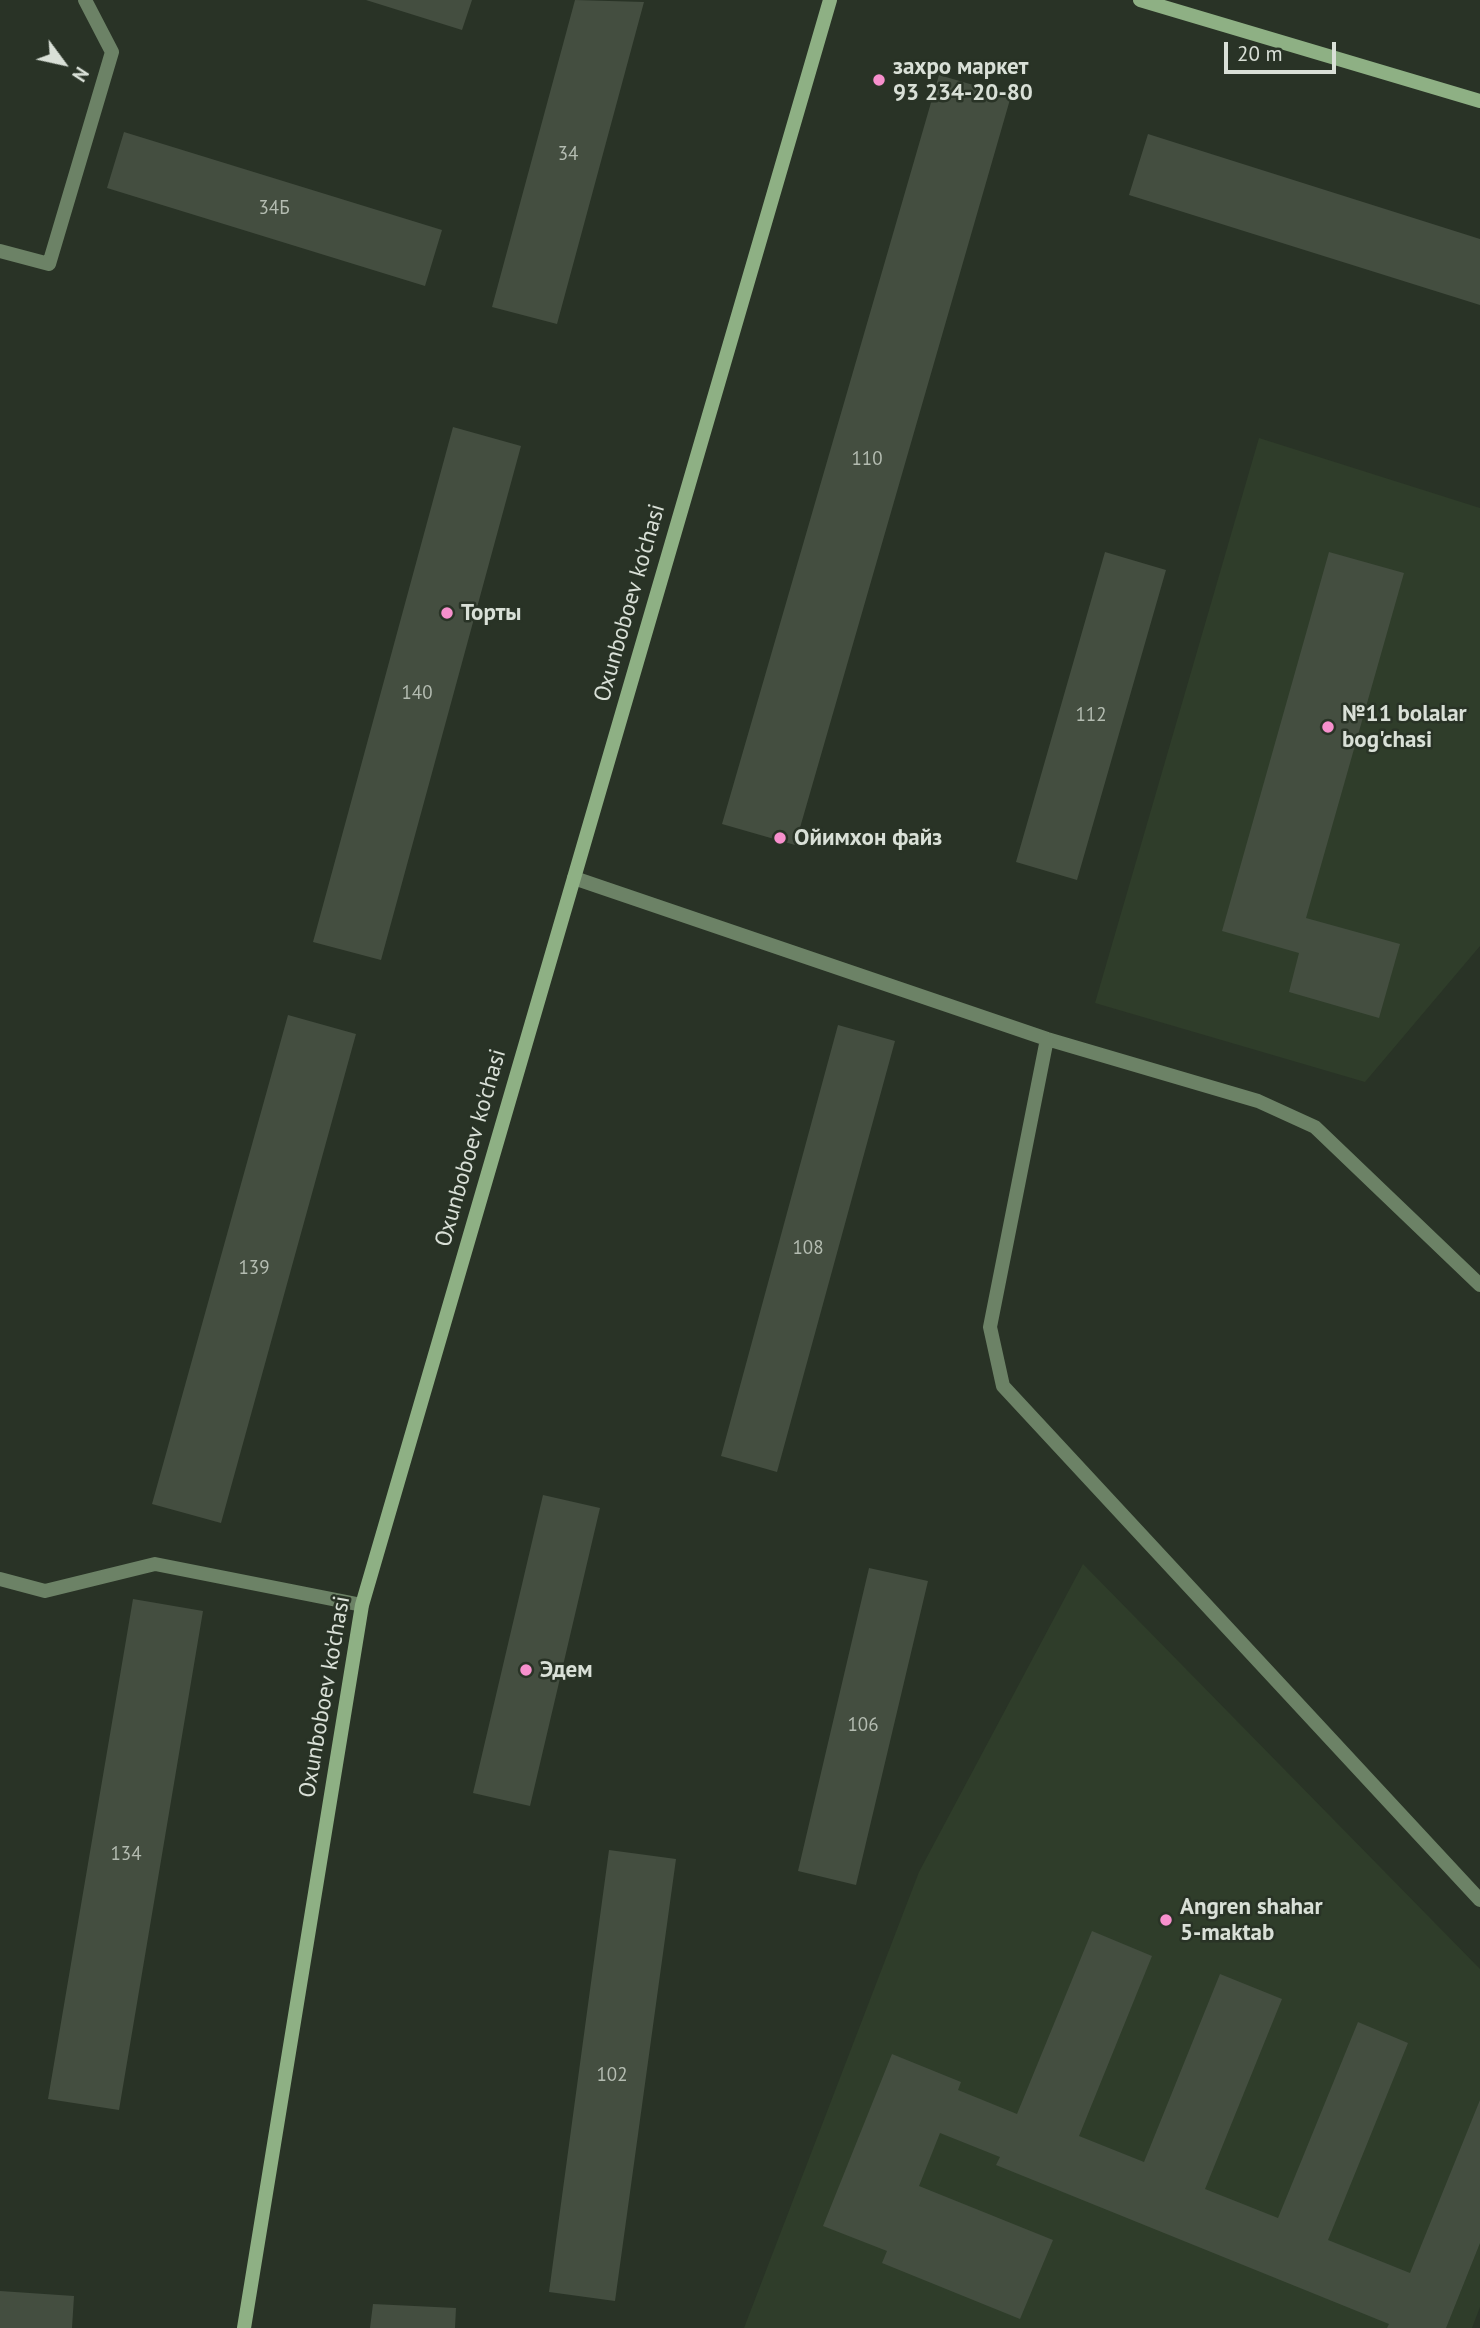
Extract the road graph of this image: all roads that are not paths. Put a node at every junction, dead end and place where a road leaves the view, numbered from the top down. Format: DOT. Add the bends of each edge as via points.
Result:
graph roads {
  1 [pos="85,0"];
  2 [pos="830,0"];
  3 [pos="1140,0"];
  4 [pos="1480,101"];
  5 [pos="0,251"];
  6 [pos="574,878"];
  7 [pos="1047,1039"];
  8 [pos="1480,1285"];
  9 [pos="0,1579"];
  10 [pos="362,1605"];
  11 [pos="1480,1900"];
  12 [pos="244,2328"];
  1 -- 5 [label="street" via="112,52 49,264"];
  2 -- 6 [label="main road, Oxunboboev ko'chasi"];
  3 -- 4 [label="main road"];
  6 -- 7 [label="street"];
  6 -- 10 [label="main road, Oxunboboev ko'chasi"];
  7 -- 8 [label="street" via="1258,1101 1315,1127"];
  7 -- 11 [label="street" via="990,1328 1003,1386"];
  9 -- 10 [label="street" via="45,1591 155,1564"];
  10 -- 12 [label="main road, Oxunboboev ko'chasi"];
}
